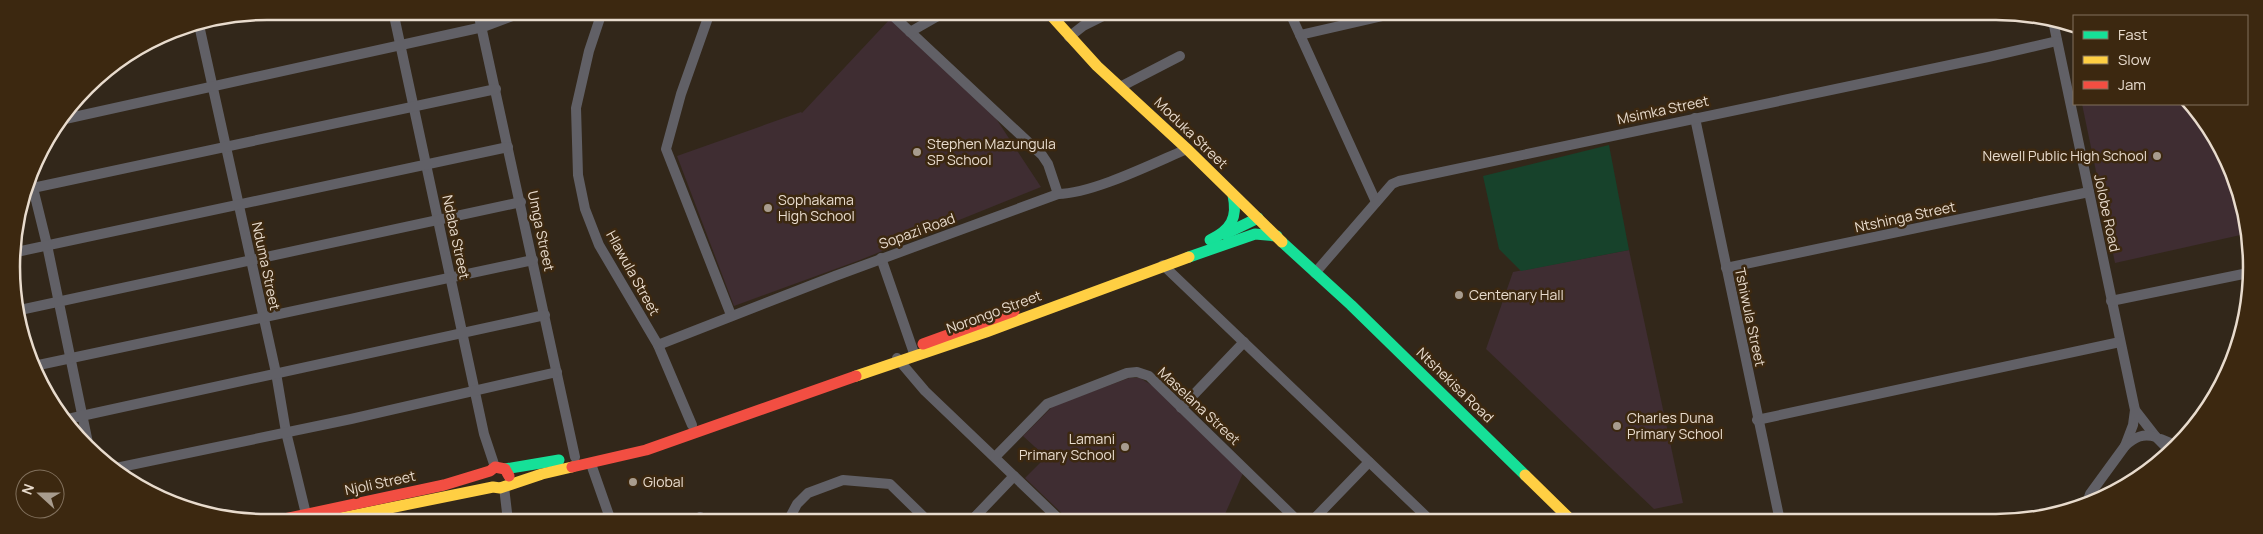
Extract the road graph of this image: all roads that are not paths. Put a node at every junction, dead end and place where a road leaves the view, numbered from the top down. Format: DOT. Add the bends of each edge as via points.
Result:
graph roads {
  1 [pos="395,20"];
  2 [pos="481,20"];
  3 [pos="501,20"];
  4 [pos="599,20"];
  5 [pos="707,20"];
  6 [pos="897,20"];
  7 [pos="929,20"];
  8 [pos="1055,20"];
  9 [pos="1095,20"];
  10 [pos="1293,20"];
  11 [pos="1365,20"];
  12 [pos="483,27"];
  13 [pos="2054,27"];
  14 [pos="200,29"];
  15 [pos="910,32"];
  16 [pos="1300,35"];
  17 [pos="1069,37"];
  18 [pos="2057,41"];
  19 [pos="399,46"];
  20 [pos="1180,56"];
  21 [pos="214,86"];
  22 [pos="1120,87"];
  23 [pos="496,89"];
  24 [pos="414,107"];
  25 [pos="71,118"];
  26 [pos="1695,118"];
  27 [pos="226,146"];
  28 [pos="508,147"];
  29 [pos="1187,149"];
  30 [pos="426,164"];
  31 [pos="34,185"];
  32 [pos="32,192"];
  33 [pos="2089,192"];
  34 [pos="1058,194"];
  35 [pos="1233,195"];
  36 [pos="520,202"];
  37 [pos="1376,202"];
  38 [pos="239,205"];
  39 [pos="1258,218"];
  40 [pos="438,221"];
  41 [pos="1225,234"];
  42 [pos="1277,236"];
  43 [pos="47,245"];
  44 [pos="21,251"];
  45 [pos="881,258"];
  46 [pos="251,260"];
  47 [pos="533,260"];
  48 [pos="1163,265"];
  49 [pos="1726,268"];
  50 [pos="1315,273"];
  51 [pos="2243,274"];
  52 [pos="450,279"];
  53 [pos="2111,301"];
  54 [pos="58,302"];
  55 [pos="24,309"];
  56 [pos="546,315"];
  57 [pos="731,315"];
  58 [pos="264,318"];
  59 [pos="462,334"];
  60 [pos="1244,342"];
  61 [pos="2120,342"];
  62 [pos="658,345"];
  63 [pos="914,352"];
  64 [pos="70,358"];
  65 [pos="897,358"];
  66 [pos="40,365"];
  67 [pos="557,372"];
  68 [pos="276,373"];
  69 [pos="474,391"];
  70 [pos="1181,408"];
  71 [pos="2135,410"];
  72 [pos="82,416"];
  73 [pos="72,418"];
  74 [pos="1757,420"];
  75 [pos="718,421"];
  76 [pos="692,425"];
  77 [pos="286,432"];
  78 [pos="86,436"];
  79 [pos="2158,438"];
  80 [pos="2170,443"];
  81 [pos="2125,446"];
  82 [pos="2164,448"];
  83 [pos="575,457"];
  84 [pos="996,457"];
  85 [pos="1369,462"];
  86 [pos="591,464"];
  87 [pos="122,467"];
  88 [pos="497,469"];
  89 [pos="1014,476"];
  90 [pos="501,486"];
  91 [pos="2089,496"];
  92 [pos="306,514"];
  93 [pos="360,514"];
  94 [pos="507,514"];
  95 [pos="609,514"];
  96 [pos="791,514"];
  97 [pos="922,514"];
  98 [pos="977,514"];
  99 [pos="1055,514"];
  100 [pos="1291,514"];
  101 [pos="1319,514"];
  102 [pos="1424,514"];
  103 [pos="1565,514"];
  104 [pos="1778,514"];
  1 -- 19 [label="street, Ndaba Street"];
  2 -- 12 [label="street, Umga Street"];
  3 -- 12 [label="street"];
  4 -- 62 [label="street, Hlawula Street" via="576,108 578,175 599,245"];
  5 -- 57 [label="street" via="666,149"];
  6 -- 15 [label="street"];
  7 -- 15 [label="street"];
  8 -- 17 [label="street, Moduka Street"];
  9 -- 17 [label="street"];
  10 -- 16 [label="street"];
  11 -- 16 [label="street"];
  12 -- 19 [label="street"];
  12 -- 23 [label="street, Umga Street"];
  13 -- 18 [label="street, Jolobe Road"];
  14 -- 21 [label="street, Nduma Street"];
  15 -- 34 [label="street" via="1042,155"];
  16 -- 37 [label="street"];
  17 -- 22 [label="street, Moduka Street"];
  18 -- 26 [label="street, Msimka Street"];
  18 -- 33 [label="street, Jolobe Road"];
  19 -- 21 [label="street"];
  19 -- 24 [label="street, Ndaba Street"];
  20 -- 22 [label="street"];
  21 -- 25 [label="street"];
  21 -- 27 [label="street, Nduma Street"];
  22 -- 29 [label="street, Moduka Street"];
  23 -- 24 [label="street"];
  23 -- 28 [label="street, Umga Street"];
  24 -- 27 [label="street"];
  24 -- 30 [label="street, Ndaba Street"];
  26 -- 37 [label="street, Msimka Street" via="1399,181 1392,184"];
  26 -- 49 [label="street, Tshiwula Street"];
  27 -- 31 [label="street"];
  27 -- 38 [label="street, Nduma Street"];
  28 -- 30 [label="street"];
  28 -- 36 [label="street, Umga Street"];
  29 -- 34 [label="street, Sopazi Road" via="1075,193"];
  29 -- 35 [label="street, Moduka Street"];
  30 -- 38 [label="street"];
  30 -- 40 [label="street, Ndaba Street"];
  32 -- 43 [label="street"];
  33 -- 49 [label="street, Ntshinga Street"];
  33 -- 53 [label="street, Jolobe Road"];
  34 -- 45 [label="street, Sopazi Road"];
  35 -- 39 [label="street, Moduka Street"];
  35 -- 41 [label="street" via="1236,214"];
  36 -- 40 [label="street"];
  36 -- 47 [label="street, Umga Street"];
  37 -- 50 [label="street, Msimka Street"];
  38 -- 43 [label="street"];
  38 -- 46 [label="street, Nduma Street"];
  39 -- 41 [label="street, Norongo Street"];
  39 -- 42 [label="street, Moduka Street"];
  40 -- 46 [label="street"];
  40 -- 52 [label="street, Ndaba Street"];
  41 -- 63 [label="street, Norongo Street"];
  42 -- 48 [label="street, Norongo Street" via="1249,235"];
  42 -- 50 [label="street, Moduka Street"];
  43 -- 44 [label="street"];
  43 -- 54 [label="street"];
  45 -- 57 [label="street, Sopazi Road"];
  45 -- 63 [label="street"];
  46 -- 54 [label="street"];
  46 -- 58 [label="street, Nduma Street"];
  47 -- 52 [label="street"];
  47 -- 56 [label="street, Umga Street"];
  48 -- 60 [label="street"];
  48 -- 63 [label="street, Norongo Street" via="986,332"];
  49 -- 74 [label="street, Tshiwula Street"];
  50 -- 103 [label="street, Ntshekisa Road" via="1352,305"];
  51 -- 53 [label="street"];
  52 -- 58 [label="street"];
  52 -- 59 [label="street, Ndaba Street"];
  53 -- 61 [label="street, Jolobe Road"];
  54 -- 55 [label="street"];
  54 -- 64 [label="street"];
  56 -- 59 [label="street"];
  56 -- 67 [label="street, Umga Street"];
  57 -- 62 [label="street, Sopazi Road"];
  58 -- 64 [label="street"];
  58 -- 68 [label="street, Nduma Street"];
  59 -- 68 [label="street"];
  59 -- 69 [label="street, Ndaba Street"];
  60 -- 70 [label="street"];
  60 -- 85 [label="street"];
  61 -- 71 [label="street, Jolobe Road"];
  61 -- 74 [label="street"];
  62 -- 76 [label="street, Hlawula Street"];
  63 -- 65 [label="street, Norongo Street"];
  64 -- 66 [label="street"];
  64 -- 72 [label="street"];
  65 -- 75 [label="street, Norongo Street" via="860,365"];
  65 -- 84 [label="street" via="925,391"];
  67 -- 69 [label="street"];
  67 -- 83 [label="street, Umga Street"];
  68 -- 72 [label="street"];
  68 -- 77 [label="street, Nduma Street"];
  69 -- 77 [label="street"];
  69 -- 88 [label="street, Ndaba Street" via="486,444"];
  70 -- 84 [label="street, Maselana Street" via="1149,376 1131,372 1049,403"];
  70 -- 100 [label="street, Maselana Street"];
  71 -- 79 [label="street, Jolobe Road"];
  71 -- 81 [label="street, Jolobe Road"];
  72 -- 73 [label="street"];
  72 -- 78 [label="street"];
  74 -- 104 [label="street, Tshiwula Street"];
  75 -- 76 [label="street"];
  75 -- 86 [label="street, Njoli Street" via="646,450"];
  76 -- 83 [label="street"];
  77 -- 87 [label="street"];
  77 -- 92 [label="street, Nduma Street"];
  79 -- 80 [label="street"];
  79 -- 81 [label="street" via="2140,436"];
  79 -- 82 [label="street, Jolobe Road"];
  81 -- 91 [label="street"];
  83 -- 88 [label="street"];
  84 -- 89 [label="street"];
  85 -- 101 [label="street"];
  85 -- 102 [label="street"];
  86 -- 90 [label="street, Njoli Street"];
  86 -- 95 [label="street"];
  88 -- 90 [label="street" via="509,478"];
  88 -- 90 [label="street" via="488,480"];
  88 -- 92 [label="street, Njoli Street" via="444,485"];
  89 -- 98 [label="street"];
  89 -- 99 [label="street"];
  90 -- 93 [label="street, Njoli Street"];
  90 -- 94 [label="street"];
  96 -- 97 [label="street" via="808,493 843,480 890,484"];
}
